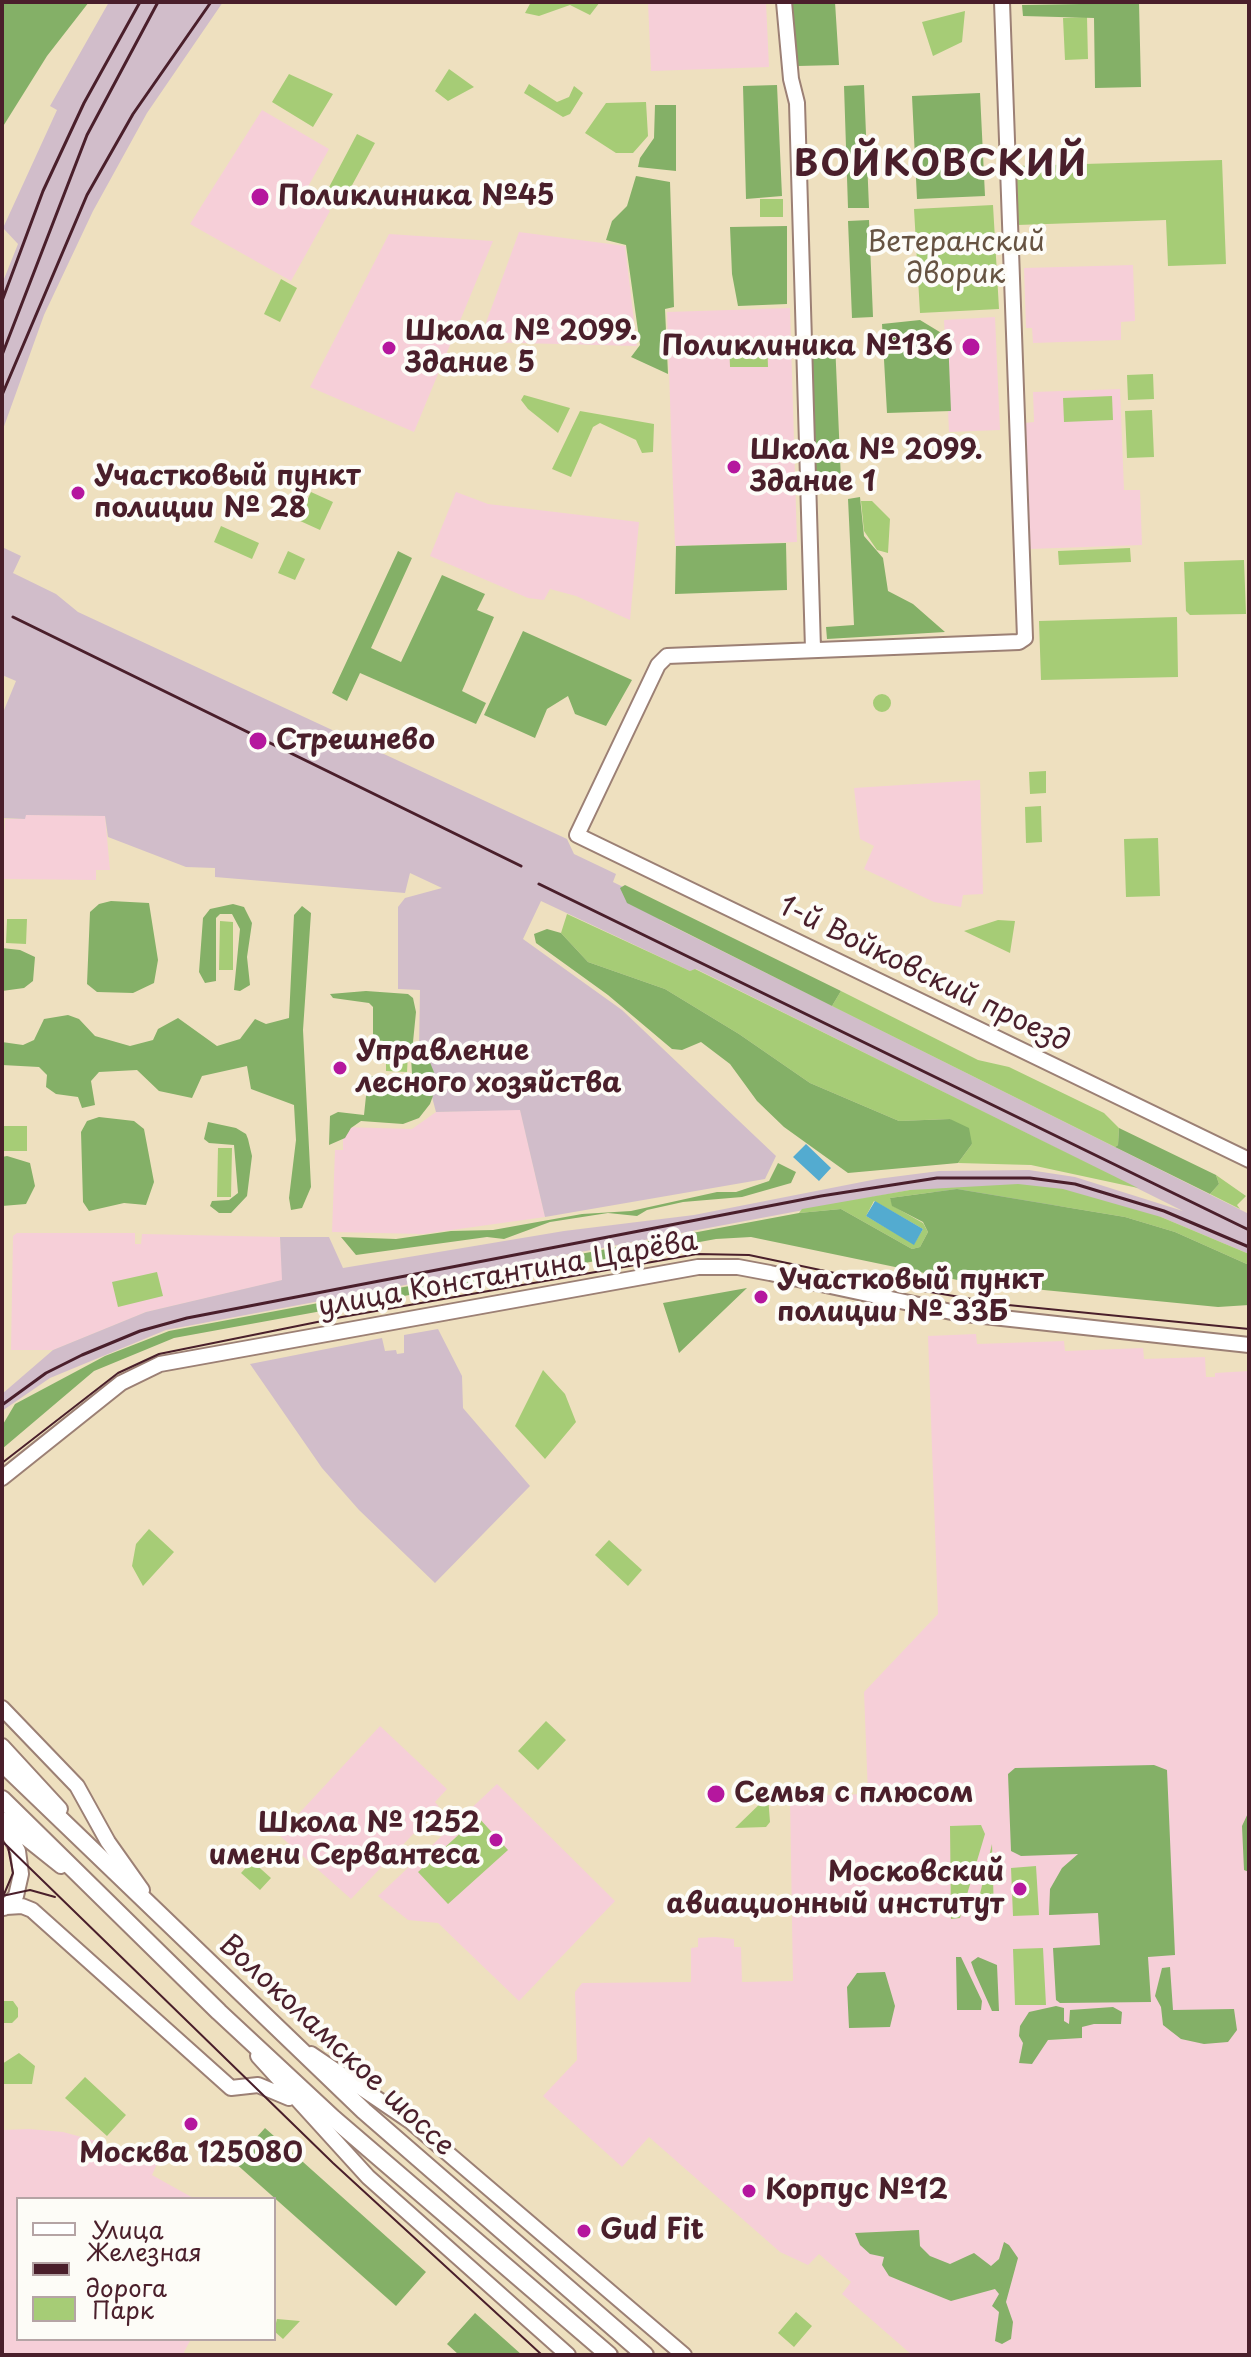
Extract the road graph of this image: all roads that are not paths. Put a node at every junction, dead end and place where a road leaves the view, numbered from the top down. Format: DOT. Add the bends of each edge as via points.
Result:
graph roads {
  1 [pos="784,2"];
  2 [pos="1002,2"];
  3 [pos="813,649"];
  4 [pos="1249,1160"];
  5 [pos="1249,1345"];
  6 [pos="2,1478"];
  7 [pos="2,1708"];
  8 [pos="2,1746"];
  9 [pos="2,1763"];
  10 [pos="2,1799"];
  11 [pos="2,1821"];
  12 [pos="103,1863"];
  13 [pos="4,1908"];
  14 [pos="117,1910"];
  15 [pos="178,1936"];
  16 [pos="219,2012"];
  17 [pos="288,2038"];
  18 [pos="299,2105"];
  19 [pos="568,2355"];
  20 [pos="609,2355"];
  21 [pos="645,2355"];
  22 [pos="684,2355"];
  1 -- 3 [label="street" via="797,103"];
  2 -- 3 [label="street" via="1025,638"];
  3 -- 4 [label="street, 1-й Войковский проезд" via="667,656 577,835"];
  5 -- 6 [label="street, улица Константина Царёва" via="956,1313 748,1269 698,1267 160,1364 121,1383"];
  7 -- 15 [label="street" via="77,1786 108,1842"];
  8 -- 12 [label="street"];
  9 -- 12 [label="main road, Волоколамское шоссе"];
  10 -- 14 [label="main road, Волоколамское шоссе"];
  11 -- 13 [label="street" via="14,1839 21,1868 18,1891"];
  11 -- 14 [label="street, Волоколамское шоссе"];
  12 -- 15 [label="main road, Волоколамское шоссе"];
  13 -- 18 [label="street" via="32,1910 231,2088 258,2085"];
  14 -- 16 [label="main road, Волоколамское шоссе"];
  15 -- 17 [label="main road, Волоколамское шоссе"];
  16 -- 18 [label="street"];
  16 -- 20 [label="main road, Волоколамское шоссе"];
  17 -- 21 [label="main road, Волоколамское шоссе" via="398,2142"];
  17 -- 22 [label="street" via="410,2121"];
  18 -- 19 [label="street" via="368,2177"];
}
